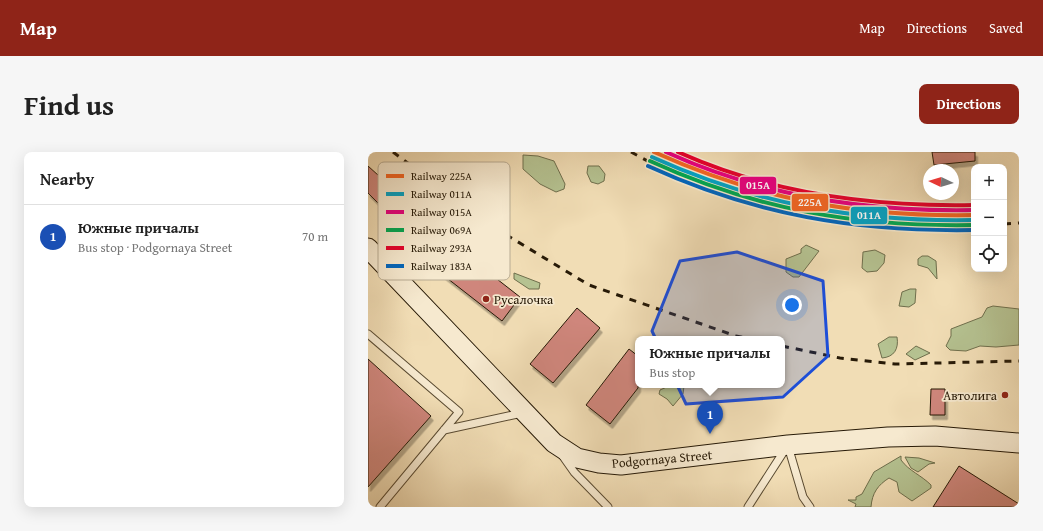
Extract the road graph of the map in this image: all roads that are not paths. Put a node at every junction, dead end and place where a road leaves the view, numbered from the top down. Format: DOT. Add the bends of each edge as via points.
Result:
graph roads {
  1 [pos="368,248"];
  2 [pos="378,258"];
  3 [pos="399,280"];
  4 [pos="368,334"];
  5 [pos="525,412"];
  6 [pos="444,430"];
  7 [pos="554,443"];
  8 [pos="1019,443"];
  9 [pos="788,446"];
  10 [pos="380,507"];
  11 [pos="608,507"];
  12 [pos="748,507"];
  13 [pos="810,507"];
  1 -- 2 [label="main road, Podgornaya Street"];
  3 -- 5 [label="main road, Podgornaya Street"];
  4 -- 6 [label="lane" via="459,412"];
  5 -- 6 [label="lane"];
  5 -- 7 [label="main road, Podgornaya Street"];
  6 -- 10 [label="lane"];
  7 -- 9 [label="main road, Podgornaya Street" via="577,458 621,465"];
  7 -- 11 [label="lane" via="574,472"];
  8 -- 9 [label="main road, Podgornaya Street" via="935,436 888,437"];
  9 -- 12 [label="lane"];
  9 -- 13 [label="lane" via="803,497"];
}
